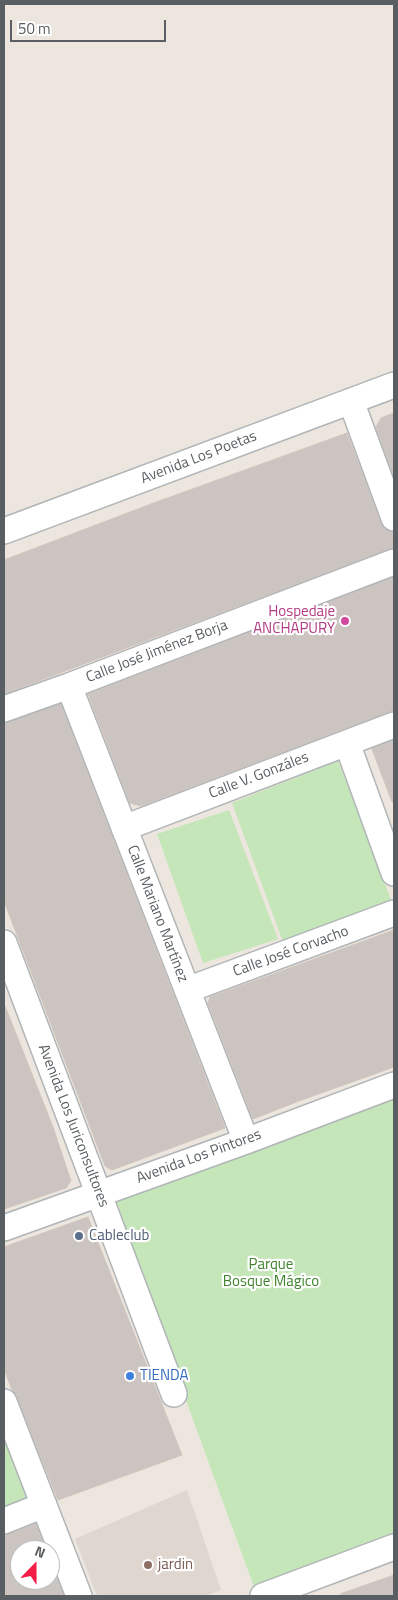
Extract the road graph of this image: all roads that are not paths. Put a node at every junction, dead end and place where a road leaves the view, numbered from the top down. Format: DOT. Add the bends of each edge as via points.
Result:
graph roads {
  1 [pos="394,385"];
  2 [pos="351,401"];
  3 [pos="394,518"];
  4 [pos="4,531"];
  5 [pos="394,562"];
  6 [pos="69,686"];
  7 [pos="4,709"];
  8 [pos="394,725"];
  9 [pos="347,742"];
  10 [pos="124,828"];
  11 [pos="394,873"];
  12 [pos="394,913"];
  13 [pos="4,943"];
  14 [pos="187,990"];
  15 [pos="394,1085"];
  16 [pos="246,1141"];
  17 [pos="99,1193"];
  18 [pos="4,1228"];
  19 [pos="174,1394"];
  20 [pos="4,1402"];
  21 [pos="44,1505"];
  22 [pos="4,1521"];
  23 [pos="394,1547"];
  24 [pos="79,1596"];
  25 [pos="263,1596"];
  1 -- 2 [label="street, Avenida Los Poetas"];
  2 -- 3 [label="street"];
  2 -- 4 [label="street, Avenida Los Poetas"];
  5 -- 6 [label="street, Calle José Jiménez Borja"];
  6 -- 7 [label="street, Calle José Jiménez Borja"];
  6 -- 10 [label="street, Calle Mariano Martínez"];
  8 -- 9 [label="street, Calle V. Gonzáles"];
  9 -- 10 [label="street, Calle V. Gonzáles"];
  9 -- 11 [label="street"];
  10 -- 14 [label="street, Calle Mariano Martínez"];
  12 -- 14 [label="street, Calle José Corvacho"];
  13 -- 17 [label="street, Avenida Los Juriconsultores"];
  14 -- 16 [label="street, Calle Mariano Martínez"];
  15 -- 16 [label="street, Avenida Los Pintores"];
  16 -- 17 [label="street, Avenida Los Pintores"];
  17 -- 18 [label="street, Avenida Los Pintores"];
  17 -- 19 [label="street, Avenida Los Juriconsultores"];
  20 -- 21 [label="street"];
  21 -- 22 [label="street"];
  21 -- 24 [label="street"];
  23 -- 25 [label="street"];
}
